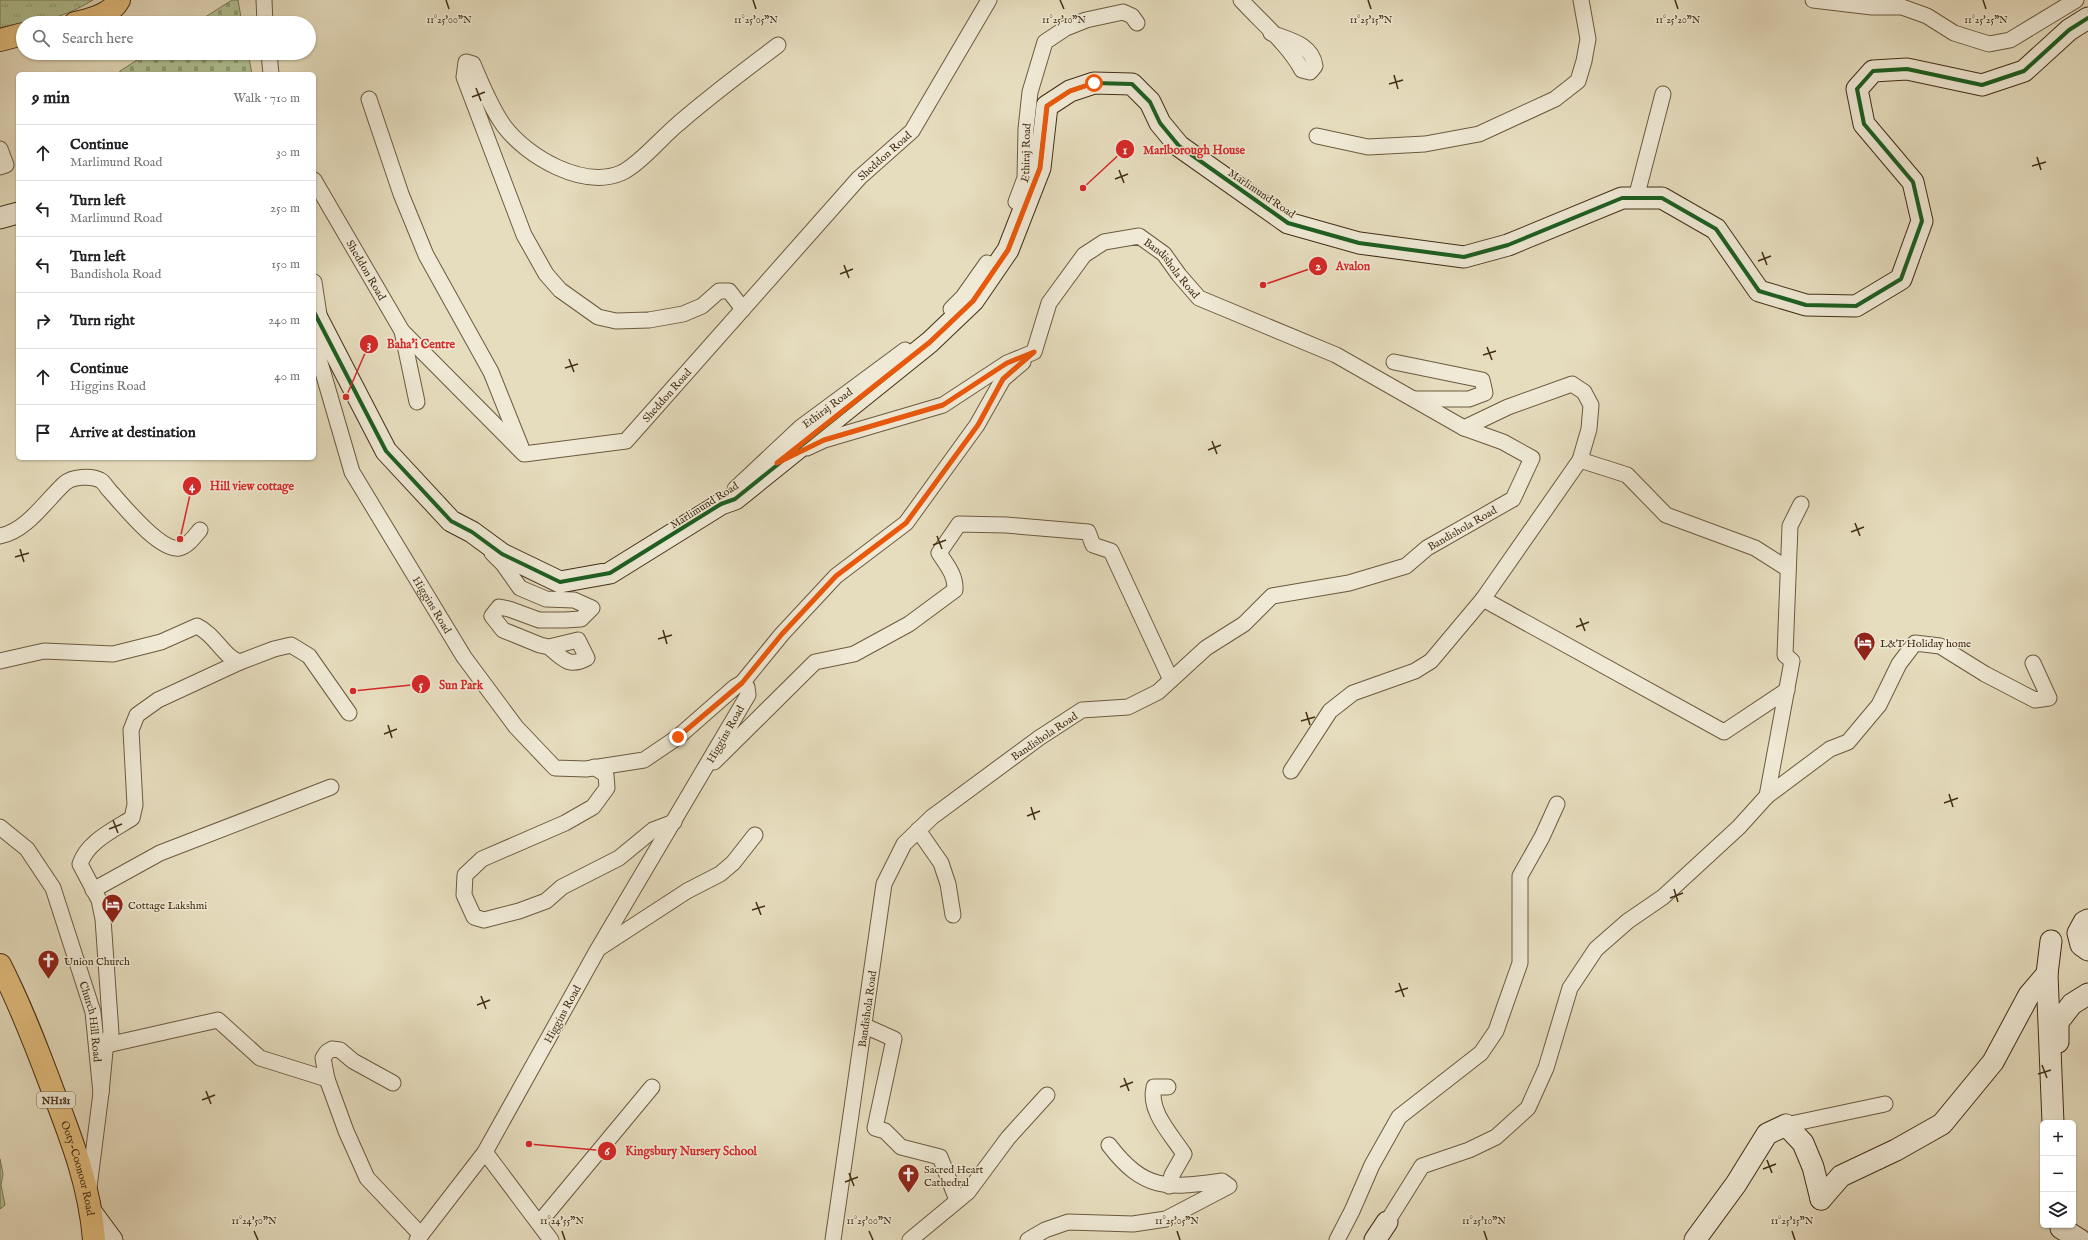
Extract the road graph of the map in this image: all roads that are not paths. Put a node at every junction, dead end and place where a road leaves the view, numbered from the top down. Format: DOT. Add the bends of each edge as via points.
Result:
graph roads {
  1 [pos="119,0"];
  2 [pos="264,0"];
  3 [pos="989,0"];
  4 [pos="1241,0"];
  5 [pos="1581,0"];
  6 [pos="1813,0"];
  7 [pos="2076,0"];
  8 [pos="100,16"];
  9 [pos="265,16"];
  10 [pos="2088,18"];
  11 [pos="1137,23"];
  12 [pos="1271,33"];
  13 [pos="16,36"];
  14 [pos="0,40"];
  15 [pos="778,45"];
  16 [pos="270,60"];
  17 [pos="272,72"];
  18 [pos="1663,94"];
  19 [pos="369,99"];
  20 [pos="1317,136"];
  21 [pos="0,149"];
  22 [pos="0,167"];
  23 [pos="316,183"];
  24 [pos="1636,198"];
  25 [pos="16,213"];
  26 [pos="0,218"];
  27 [pos="316,301"];
  28 [pos="743,309"];
  29 [pos="318,320"];
  30 [pos="402,331"];
  31 [pos="1034,352"];
  32 [pos="1394,362"];
  33 [pos="1413,399"];
  34 [pos="417,402"];
  35 [pos="1464,428"];
  36 [pos="524,454"];
  37 [pos="1580,460"];
  38 [pos="777,463"];
  39 [pos="721,504"];
  40 [pos="1801,504"];
  41 [pos="200,530"];
  42 [pos="472,532"];
  43 [pos="0,536"];
  44 [pos="1788,570"];
  45 [pos="1483,599"];
  46 [pos="549,647"];
  47 [pos="0,660"];
  48 [pos="240,662"];
  49 [pos="2033,663"];
  50 [pos="1171,680"];
  51 [pos="742,683"];
  52 [pos="1787,690"];
  53 [pos="349,713"];
  54 [pos="594,767"];
  55 [pos="1291,771"];
  56 [pos="703,772"];
  57 [pos="330,786"];
  58 [pos="1767,796"];
  59 [pos="1556,804"];
  60 [pos="674,822"];
  61 [pos="0,827"];
  62 [pos="918,830"];
  63 [pos="755,835"];
  64 [pos="93,890"];
  65 [pos="953,915"];
  66 [pos="2088,920"];
  67 [pos="2051,941"];
  68 [pos="2085,948"];
  69 [pos="598,949"];
  70 [pos="0,965"];
  71 [pos="2047,974"];
  72 [pos="2088,994"];
  73 [pos="865,1026"];
  74 [pos="107,1044"];
  75 [pos="327,1079"];
  76 [pos="393,1083"];
  77 [pos="652,1087"];
  78 [pos="1168,1087"];
  79 [pos="101,1093"];
  80 [pos="1047,1095"];
  81 [pos="1885,1104"];
  82 [pos="2052,1117"];
  83 [pos="1786,1125"];
  84 [pos="1109,1145"];
  85 [pos="485,1152"];
  86 [pos="1169,1186"];
  87 [pos="957,1200"];
  88 [pos="90,1202"];
  89 [pos="1387,1222"];
  90 [pos="539,1223"];
  91 [pos="2061,1228"];
  92 [pos="419,1237"];
  93 [pos="917,1238"];
  94 [pos="94,1240"];
  95 [pos="112,1240"];
  96 [pos="551,1240"];
  97 [pos="833,1240"];
  98 [pos="1028,1240"];
  99 [pos="1337,1240"];
  100 [pos="1375,1240"];
  101 [pos="1695,1240"];
  102 [pos="2080,1240"];
  1 -- 8 [label="highway" via="116,6"];
  2 -- 9 [label="street"];
  3 -- 28 [label="street, Sheddon Road" via="912,130 859,178"];
  4 -- 12 [label="street"];
  5 -- 20 [label="street" via="1588,39 1584,61 1578,81 1555,99 1479,134 1425,144 1368,147"];
  6 -- 7 [label="street" via="1872,7 1902,7 1927,16 1954,33 1989,44 2010,40"];
  10 -- 24 [label="street, Marlimund Road" via="2069,30 2024,71 1982,86 1907,69 1873,71 1857,89 1864,124 1913,182 1922,221 1901,279 1856,306 1806,305 1758,291 1716,228 1662,198"];
  11 -- 39 [label="street, Ethiraj Road" via="1132,16 1123,12 1086,20 1066,28 1045,42 1030,92 1025,178 996,250 963,297 927,333 801,427 750,473"];
  13 -- 14 [label="highway"];
  15 -- 28 [label="street" via="677,124 622,173 602,178 577,175 532,154 504,126 473,64 466,62 464,77 524,235 546,274 560,290 598,317 616,321 649,320 683,314 702,306 719,291 729,291"];
  16 -- 17 [label="street"];
  18 -- 24 [label="street"];
  19 -- 36 [label="street" via="401,194 426,255 491,372"];
  21 -- 22 [label="street" via="6,165"];
  23 -- 30 [label="street, Sheddon Road"];
  24 -- 38 [label="street, Marlimund Road" via="1622,198 1508,245 1464,257 1360,243 1288,223 1179,146 1160,123 1150,102 1132,84 1094,83 1070,91 1047,106 1040,168 1008,250 973,301 930,342"];
  25 -- 26 [label="street"];
  27 -- 29 [label="street, Higgins Road"];
  28 -- 36 [label="street, Sheddon Road" via="626,441"];
  29 -- 42 [label="street, Marlimund Road" via="386,451 451,521"];
  29 -- 54 [label="street, Higgins Road" via="317,352 352,472 452,638 516,727 555,768"];
  30 -- 34 [label="street"];
  30 -- 36 [label="street, Sheddon Road"];
  31 -- 33 [label="street, Bandishola Road" via="1049,304 1084,255 1104,242 1139,236 1164,254 1199,298 1336,355"];
  31 -- 38 [label="street" via="1007,363 943,405 824,440"];
  31 -- 51 [label="street" via="1003,379 978,425 906,523 836,576 782,634"];
  32 -- 33 [label="street" via="1482,380 1485,393 1469,399"];
  33 -- 35 [label="street, Bandishola Road"];
  35 -- 37 [label="street" via="1508,407 1572,384 1584,392 1591,404 1589,429"];
  35 -- 50 [label="street, Bandishola Road" via="1503,442 1532,458 1513,499 1427,548 1406,566 1349,583 1272,596 1244,624 1206,648"];
  37 -- 44 [label="street" via="1627,475 1666,515 1755,548"];
  37 -- 45 [label="street"];
  38 -- 39 [label="street, Marlimund Road" via="735,499"];
  39 -- 42 [label="street, Marlimund Road" via="610,573 560,582 502,554"];
  40 -- 44 [label="street" via="1790,526"];
  41 -- 43 [label="street" via="188,543 179,548 167,546 150,533 100,480 85,476 66,482 44,507 9,535"];
  42 -- 46 [label="street" via="503,564 520,588 546,599 574,600 592,608 580,619 539,620 499,608 492,616 503,630"];
  44 -- 52 [label="street" via="1786,655 1792,661"];
  45 -- 52 [label="street" via="1724,732"];
  45 -- 55 [label="street" via="1431,661 1415,671 1354,693 1330,711"];
  47 -- 48 [label="street" via="44,651 113,654 161,642 197,626 208,631 233,660"];
  48 -- 53 [label="street" via="274,649 291,646 309,656"];
  48 -- 64 [label="street" via="158,700 137,715 131,730 135,805 132,818 106,834 84,853 80,864"];
  49 -- 58 [label="street" via="2049,698 2035,700 1984,674 1940,646 1915,643 1899,664 1879,705 1848,742 1830,749"];
  50 -- 56 [label="street" via="1111,551 1093,545 1088,532 959,524 939,553 952,573 955,590 909,624 854,654 814,662"];
  50 -- 62 [label="street, Bandishola Road" via="1158,692 1128,707 1082,710 1039,738"];
  51 -- 54 [label="street, Higgins Road" via="678,737 644,760"];
  51 -- 56 [label="street, Higgins Road" via="747,687 748,695"];
  52 -- 58 [label="street"];
  54 -- 60 [label="street" via="606,775 607,788 593,806 566,823 482,859 465,875 464,895 474,917 484,920 546,901 562,887 619,858 653,830"];
  56 -- 60 [label="street, Higgins Road"];
  57 -- 64 [label="street" via="160,853"];
  58 -- 89 [label="street" via="1739,827 1663,897 1628,921 1596,949 1570,988 1546,1068 1528,1108 1496,1137 1469,1150 1422,1166"];
  59 -- 99 [label="street" via="1542,837 1520,876 1520,963 1496,1031 1481,1053 1399,1117 1372,1165"];
  60 -- 69 [label="street, Higgins Road"];
  61 -- 79 [label="street, Church Hill Road" via="27,849 53,888 93,1012"];
  62 -- 65 [label="street" via="941,863 948,884"];
  62 -- 73 [label="street, Bandishola Road" via="904,844 884,884"];
  63 -- 69 [label="street" via="733,864 720,874 687,891"];
  64 -- 74 [label="street" via="99,900 103,919 111,1033"];
  66 -- 68 [label="street" via="2078,933"];
  67 -- 71 [label="street"];
  69 -- 85 [label="street, Higgins Road"];
  70 -- 88 [label="highway, Ooty-Coonoor Road / NH181" via="18,999 34,1040 73,1144"];
  71 -- 82 [label="street"];
  71 -- 83 [label="street" via="2029,995 1993,1062 1942,1124 1896,1150 1841,1176 1821,1199 1813,1167 1803,1143"];
  72 -- 82 [label="street" via="2072,1004 2058,1022 2059,1089"];
  73 -- 87 [label="street" via="894,1039 876,1128 886,1131 901,1147 940,1157"];
  73 -- 97 [label="street, Bandishola Road"];
  74 -- 75 [label="street" via="218,1020 260,1058"];
  74 -- 79 [label="street"];
  75 -- 76 [label="street" via="323,1058 327,1052 336,1049"];
  75 -- 92 [label="street" via="366,1178"];
  77 -- 90 [label="street"];
  78 -- 86 [label="street" via="1154,1087 1152,1098 1159,1116 1184,1154"];
  79 -- 88 [label="street, Church Hill Road"];
  80 -- 87 [label="street" via="1008,1138 968,1192"];
  81 -- 83 [label="street"];
  83 -- 101 [label="street" via="1767,1134 1736,1184"];
  84 -- 86 [label="street" via="1132,1171"];
  85 -- 90 [label="street"];
  85 -- 92 [label="street, Higgins Road"];
  86 -- 98 [label="street" via="1222,1182 1229,1186 1166,1219 1133,1224 1068,1222 1045,1230"];
  87 -- 93 [label="street"];
  88 -- 94 [label="highway, Ooty-Coonoor Road / NH181"];
  88 -- 95 [label="street"];
  89 -- 100 [label="street"];
  90 -- 96 [label="street"];
  91 -- 102 [label="street"];
}
